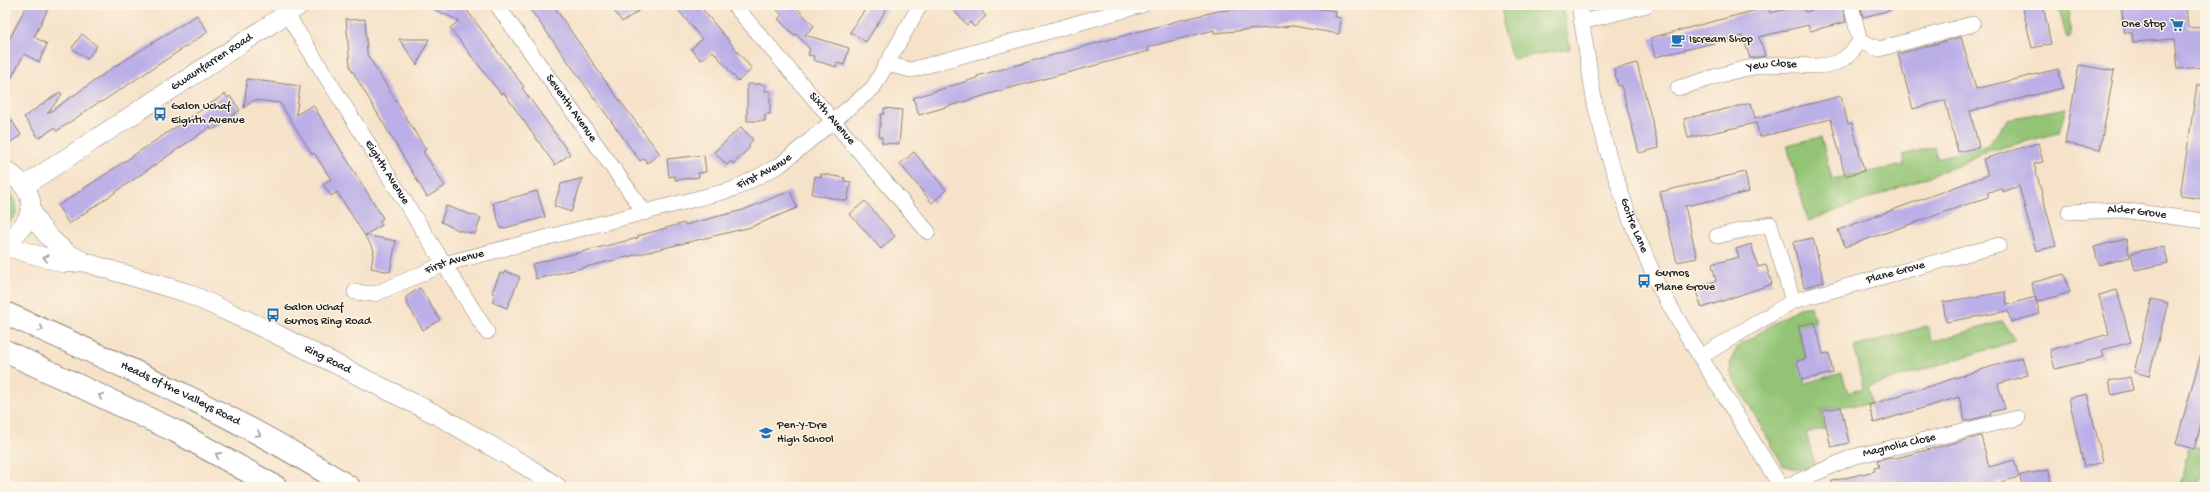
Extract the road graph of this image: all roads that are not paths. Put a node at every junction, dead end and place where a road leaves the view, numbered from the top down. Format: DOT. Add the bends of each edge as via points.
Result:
graph roads {
  1 [pos="496,5"];
  2 [pos="734,5"];
  3 [pos="920,5"];
  4 [pos="1142,5"];
  5 [pos="1579,5"];
  6 [pos="1646,5"];
  7 [pos="1851,5"];
  8 [pos="289,8"];
  9 [pos="1582,22"];
  10 [pos="1973,24"];
  11 [pos="1860,41"];
  12 [pos="887,64"];
  13 [pos="1678,88"];
  14 [pos="834,122"];
  15 [pos="5,170"];
  16 [pos="24,186"];
  17 [pos="32,210"];
  18 [pos="2069,212"];
  19 [pos="645,213"];
  20 [pos="2205,221"];
  21 [pos="928,232"];
  22 [pos="1717,236"];
  23 [pos="5,240"];
  24 [pos="1999,245"];
  25 [pos="5,246"];
  26 [pos="84,262"];
  27 [pos="444,264"];
  28 [pos="355,292"];
  29 [pos="1793,301"];
  30 [pos="5,313"];
  31 [pos="487,332"];
  32 [pos="5,351"];
  33 [pos="1700,357"];
  34 [pos="2018,418"];
  35 [pos="276,487"];
  36 [pos="349,487"];
  37 [pos="557,487"];
  38 [pos="1781,487"];
  39 [pos="1785,487"];
  1 -- 19 [label="street, Seventh Avenue"];
  2 -- 14 [label="street, Sixth Avenue"];
  3 -- 12 [label="street, First Avenue"];
  4 -- 12 [label="street" via="911,70"];
  5 -- 9 [label="street, Goitre Lane"];
  6 -- 9 [label="street"];
  7 -- 11 [label="street"];
  8 -- 16 [label="street, Gwaunfarren Road"];
  8 -- 27 [label="street, Eighth Avenue"];
  9 -- 33 [label="street, Goitre Lane" via="1595,105 1617,182 1658,284"];
  10 -- 11 [label="street" via="1879,49"];
  11 -- 13 [label="street, Yew Close" via="1851,54 1835,62 1816,66 1768,64"];
  12 -- 14 [label="street, First Avenue" via="873,88"];
  14 -- 19 [label="street, First Avenue" via="780,165 734,189"];
  14 -- 21 [label="street, Sixth Avenue"];
  15 -- 16 [label="street" via="18,178"];
  16 -- 17 [label="street, Ring Road"];
  17 -- 23 [label="street" via="30,217 16,235"];
  17 -- 26 [label="street, Ring Road" via="50,238 67,253"];
  18 -- 20 [label="street, Alder Grove" via="2121,210"];
  19 -- 27 [label="street, First Avenue"];
  22 -- 29 [label="street" via="1770,224"];
  24 -- 29 [label="street, Plane Grove"];
  26 -- 25 [label="street, Ring Road, one-way" via="64,263"];
  26 -- 37 [label="street, Ring Road" via="187,293 270,330 439,416 526,466"];
  27 -- 28 [label="street, First Avenue" via="375,294"];
  27 -- 31 [label="street, Eighth Avenue"];
  29 -- 33 [label="street, Plane Grove"];
  30 -- 36 [label="highway, Heads of the Valleys Road, one-way" via="190,398 304,458"];
  35 -- 32 [label="highway, one-way" via="175,431"];
  33 -- 38 [label="street, Goitre Lane"];
  34 -- 39 [label="street, Magnolia Close" via="1852,457"];
}
